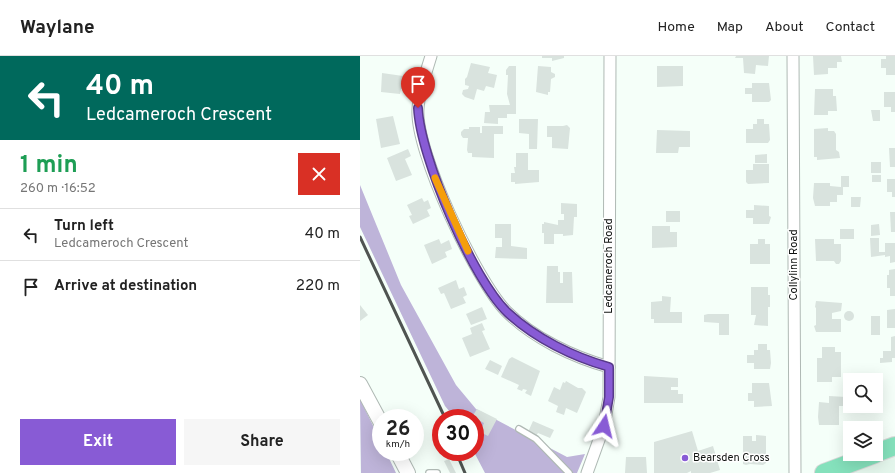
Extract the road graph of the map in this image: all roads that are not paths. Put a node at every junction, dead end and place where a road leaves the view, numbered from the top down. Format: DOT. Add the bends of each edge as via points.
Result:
graph roads {
  1 [pos="431,56"];
  2 [pos="610,56"];
  3 [pos="793,56"];
  4 [pos="609,367"];
  5 [pos="360,384"];
  6 [pos="373,409"];
  7 [pos="519,429"];
  8 [pos="895,446"];
  9 [pos="883,451"];
  10 [pos="402,461"];
  11 [pos="856,461"];
  12 [pos="408,473"];
  13 [pos="429,473"];
  14 [pos="437,473"];
  15 [pos="568,473"];
  16 [pos="586,473"];
  17 [pos="795,473"];
  18 [pos="824,473"];
  1 -- 4 [label="street" via="420,91 418,108 421,134 446,204 486,284 507,312 528,330 587,361"];
  2 -- 4 [label="street, Ledcameroch Road"];
  3 -- 17 [label="street, Collylinn Road"];
  4 -- 16 [label="street, Ledcameroch Road" via="604,426"];
  5 -- 6 [label="street"];
  7 -- 15 [label="lane" via="536,439"];
  8 -- 9 [label="main road"];
  10 -- 12 [label="street"];
  11 -- 18 [label="main road"];
  13 -- 14 [label="lane"];
}
